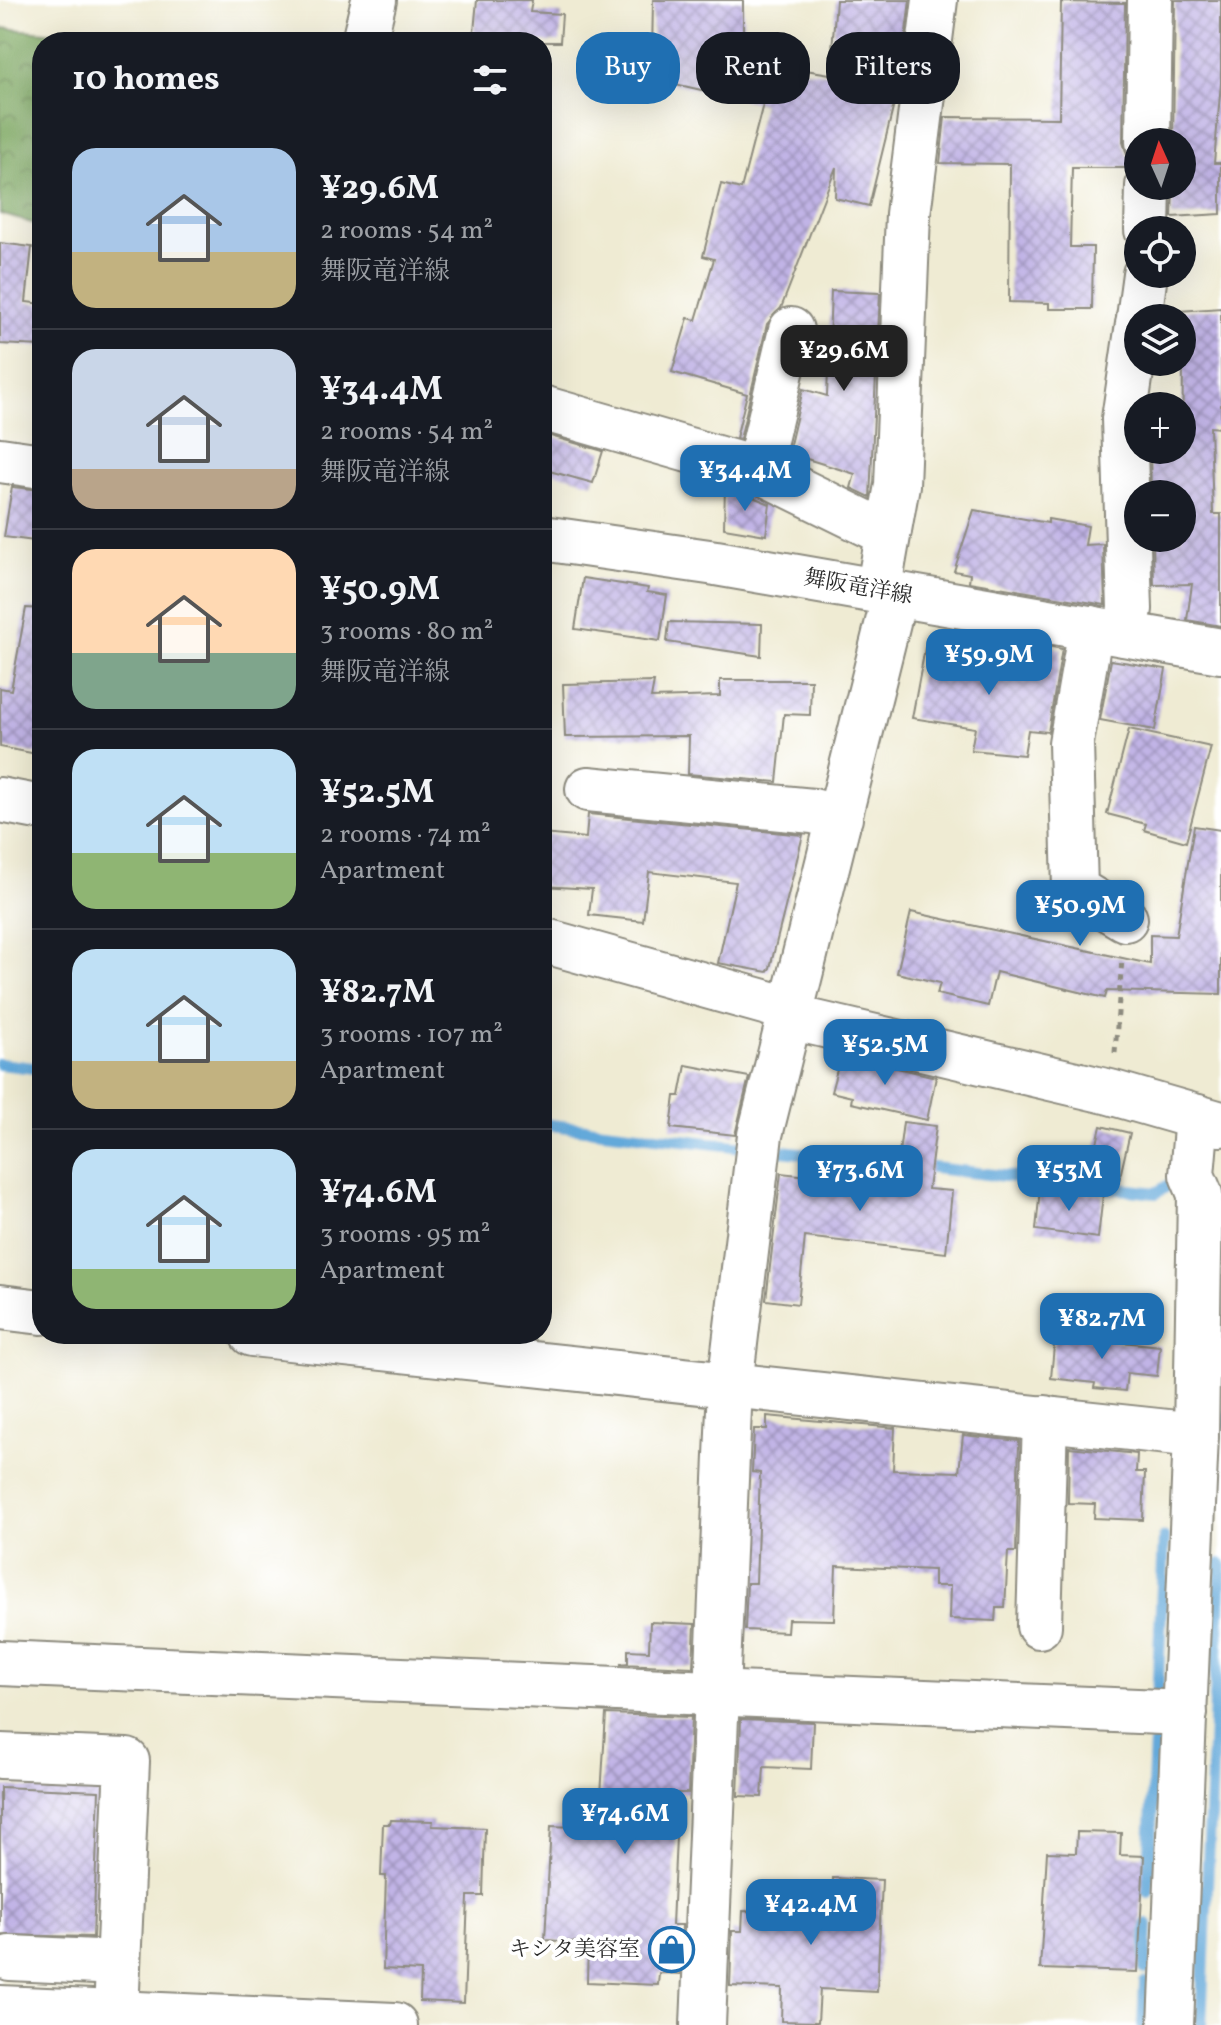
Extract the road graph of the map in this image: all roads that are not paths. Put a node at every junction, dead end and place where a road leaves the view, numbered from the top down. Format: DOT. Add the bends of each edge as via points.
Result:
graph roads {
  1 [pos="374,0"];
  2 [pos="935,0"];
  3 [pos="1150,0"];
  4 [pos="366,32"];
  5 [pos="1148,128"];
  6 [pos="791,330"];
  7 [pos="1130,376"];
  8 [pos="552,411"];
  9 [pos="0,460"];
  10 [pos="32,465"];
  11 [pos="758,470"];
  12 [pos="889,529"];
  13 [pos="552,540"];
  14 [pos="886,593"];
  15 [pos="1108,631"];
  16 [pos="1221,651"];
  17 [pos="588,789"];
  18 [pos="0,800"];
  19 [pos="32,806"];
  20 [pos="840,818"];
  21 [pos="1125,919"];
  22 [pos="552,943"];
  23 [pos="791,1013"];
  24 [pos="1209,1121"];
  25 [pos="0,1307"];
  26 [pos="32,1311"];
  27 [pos="346,1344"];
  28 [pos="730,1385"];
  29 [pos="1045,1418"];
  30 [pos="1196,1435"];
  31 [pos="1207,1516"];
  32 [pos="1039,1626"];
  33 [pos="0,1663"];
  34 [pos="717,1693"];
  35 [pos="1185,1713"];
  36 [pos="0,1756"];
  37 [pos="10,1958"];
  38 [pos="118,1963"];
  39 [pos="0,2008"];
  40 [pos="116,2013"];
  41 [pos="395,2025"];
  42 [pos="703,2025"];
  43 [pos="1171,2025"];
  1 -- 4 [label="street"];
  2 -- 12 [label="street" via="908,214 897,485"];
  3 -- 5 [label="street"];
  6 -- 11 [label="street"];
  7 -- 15 [label="street" via="1124,419 1130,609"];
  8 -- 11 [label="street"];
  9 -- 10 [label="street"];
  11 -- 12 [label="street" via="872,526"];
  12 -- 14 [label="street"];
  13 -- 14 [label="street, 舞阪竜洋線"];
  14 -- 15 [label="street, 舞阪竜洋線"];
  14 -- 20 [label="street"];
  15 -- 16 [label="street, 舞阪竜洋線"];
  15 -- 21 [label="street" via="1071,743 1075,889"];
  17 -- 20 [label="street"];
  18 -- 19 [label="street"];
  20 -- 23 [label="street"];
  22 -- 23 [label="street"];
  23 -- 24 [label="street"];
  23 -- 28 [label="street" via="760,1135"];
  24 -- 30 [label="street" via="1192,1175 1200,1194"];
  25 -- 26 [label="street"];
  27 -- 28 [label="street"];
  28 -- 29 [label="street"];
  28 -- 34 [label="street"];
  29 -- 30 [label="street"];
  29 -- 32 [label="street"];
  30 -- 31 [label="street"];
  31 -- 35 [label="street"];
  33 -- 34 [label="street"];
  34 -- 35 [label="street"];
  34 -- 42 [label="street"];
  35 -- 43 [label="street"];
  36 -- 38 [label="street" via="127,1761"];
  37 -- 38 [label="street"];
  38 -- 40 [label="street"];
  39 -- 40 [label="street"];
  40 -- 41 [label="street"];
}
